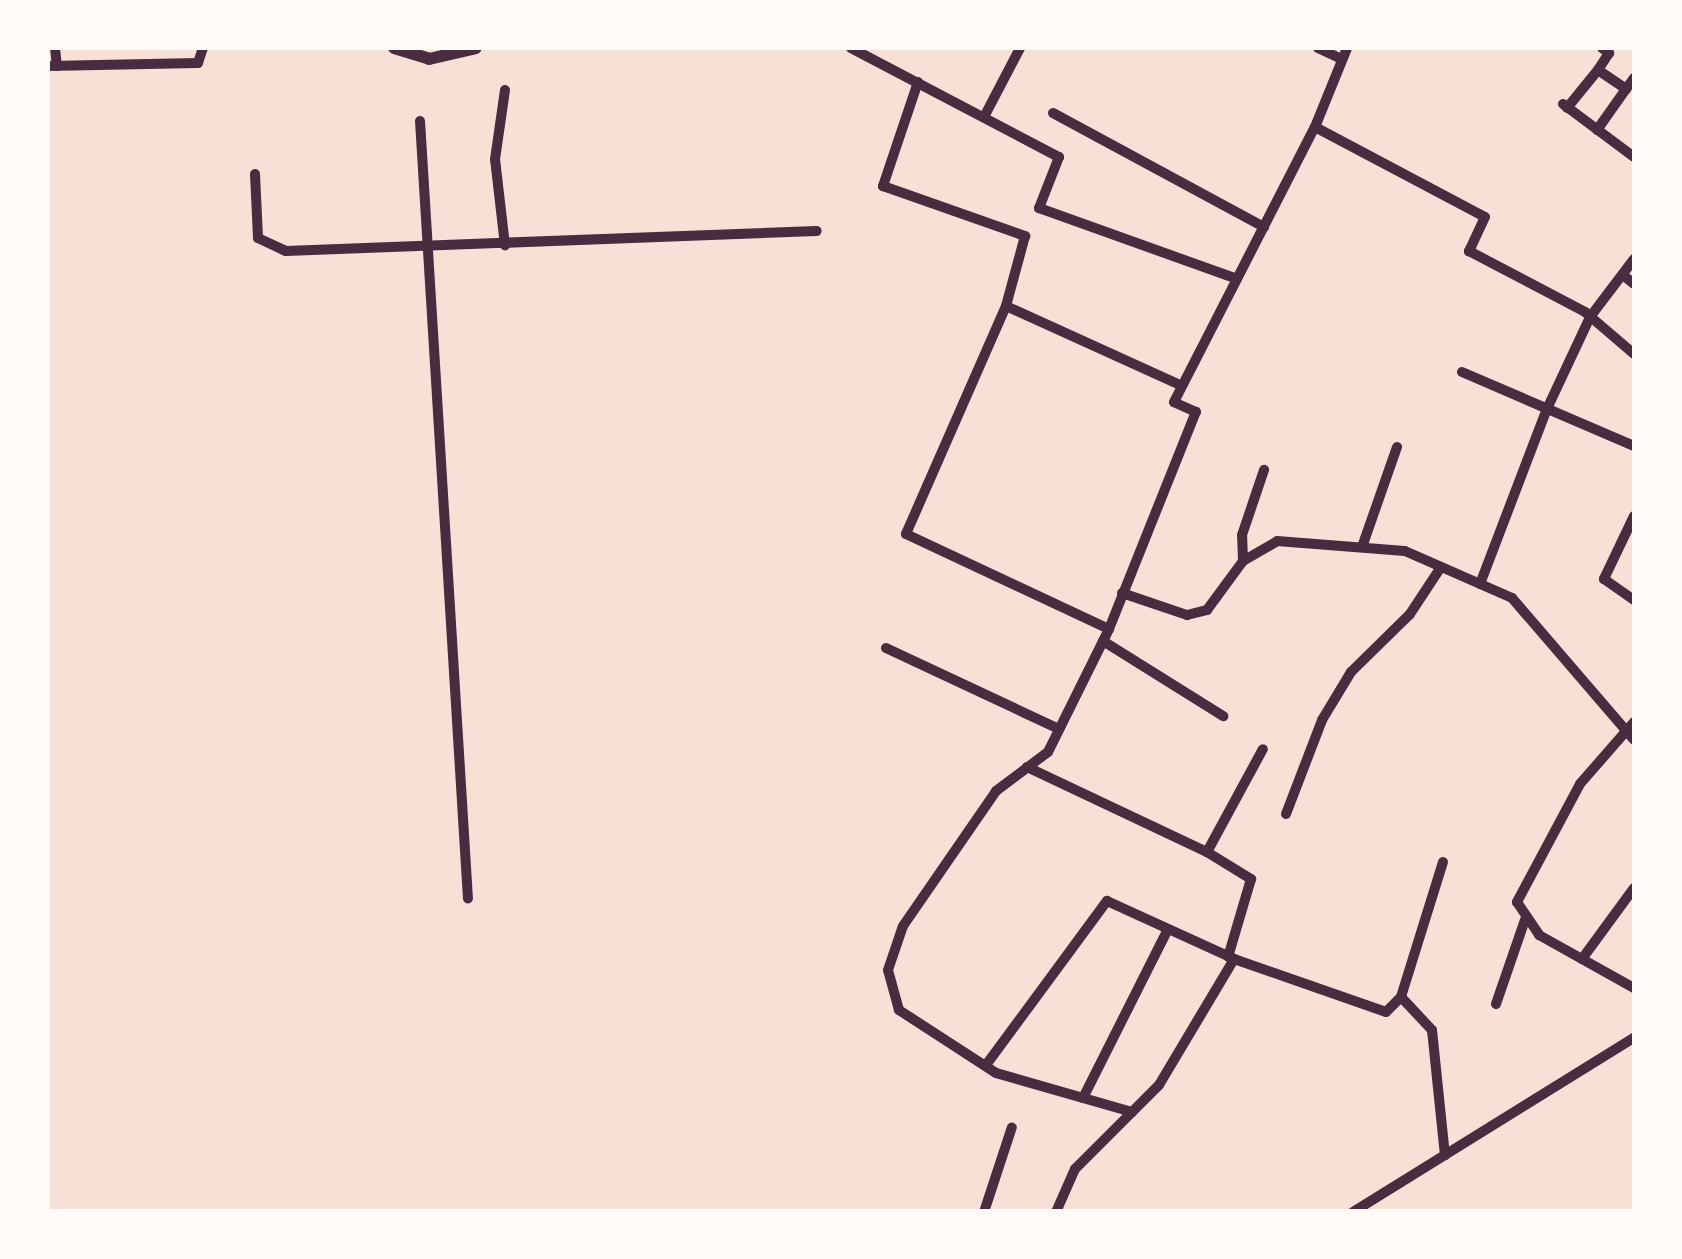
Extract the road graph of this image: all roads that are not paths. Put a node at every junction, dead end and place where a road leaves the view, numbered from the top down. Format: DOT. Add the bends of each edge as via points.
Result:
graph roads {
  1 [pos="56,48"];
  2 [pos="203,48"];
  3 [pos="394,48"];
  4 [pos="476,48"];
  5 [pos="853,48"];
  6 [pos="1020,48"];
  7 [pos="1318,48"];
  8 [pos="1602,48"];
  9 [pos="1344,53"];
  10 [pos="52,66"];
  11 [pos="1598,70"];
  12 [pos="1634,78"];
  13 [pos="918,82"];
  14 [pos="1626,89"];
  15 [pos="505,90"];
  16 [pos="1053,113"];
  17 [pos="984,117"];
  18 [pos="420,120"];
  19 [pos="1315,127"];
  20 [pos="1597,130"];
  21 [pos="1634,157"];
  22 [pos="256,174"];
  23 [pos="1264,227"];
  24 [pos="817,231"];
  25 [pos="505,245"];
  26 [pos="428,248"];
  27 [pos="1634,259"];
  28 [pos="1622,275"];
  29 [pos="1237,279"];
  30 [pos="1634,284"];
  31 [pos="1006,306"];
  32 [pos="1590,317"];
  33 [pos="1634,354"];
  34 [pos="1462,372"];
  35 [pos="1182,386"];
  36 [pos="1546,410"];
  37 [pos="1634,446"];
  38 [pos="1397,447"];
  39 [pos="1264,470"];
  40 [pos="1634,516"];
  41 [pos="1362,547"];
  42 [pos="1243,561"];
  43 [pos="1442,567"];
  44 [pos="1480,584"];
  45 [pos="1122,593"];
  46 [pos="1634,600"];
  47 [pos="1109,629"];
  48 [pos="1102,641"];
  49 [pos="886,648"];
  50 [pos="1223,716"];
  51 [pos="1059,729"];
  52 [pos="1632,731"];
  53 [pos="1263,749"];
  54 [pos="1027,768"];
  55 [pos="1286,814"];
  56 [pos="1206,852"];
  57 [pos="1443,862"];
  58 [pos="1634,888"];
  59 [pos="468,899"];
  60 [pos="1525,920"];
  61 [pos="1168,929"];
  62 [pos="1231,958"];
  63 [pos="1582,959"];
  64 [pos="1634,988"];
  65 [pos="1401,997"];
  66 [pos="1496,1004"];
  67 [pos="1634,1038"];
  68 [pos="986,1066"];
  69 [pos="1083,1098"];
  70 [pos="1132,1112"];
  71 [pos="1012,1126"];
  72 [pos="1445,1155"];
  73 [pos="984,1212"];
  74 [pos="1056,1212"];
  75 [pos="1353,1212"];
  1 -- 10 [label="street"];
  2 -- 10 [label="street" via="198,63"];
  3 -- 4 [label="street" via="428,58"];
  5 -- 13 [label="street"];
  6 -- 17 [label="street"];
  7 -- 9 [label="street"];
  8 -- 11 [label="street" via="1609,52"];
  9 -- 19 [label="street"];
  11 -- 14 [label="street"];
  11 -- 20 [label="street" via="1565,106"];
  12 -- 14 [label="street"];
  13 -- 17 [label="street"];
  13 -- 31 [label="street" via="883,186 1025,236"];
  14 -- 20 [label="street"];
  15 -- 25 [label="street" via="495,159"];
  16 -- 23 [label="street"];
  17 -- 29 [label="street" via="1058,157 1040,208"];
  18 -- 26 [label="street"];
  19 -- 23 [label="street"];
  19 -- 32 [label="street" via="1485,217 1469,251"];
  20 -- 21 [label="street"];
  22 -- 26 [label="street" via="258,238 286,251"];
  23 -- 29 [label="street"];
  24 -- 25 [label="street"];
  25 -- 26 [label="street"];
  26 -- 59 [label="street"];
  27 -- 28 [label="street"];
  28 -- 30 [label="street"];
  28 -- 32 [label="street"];
  29 -- 35 [label="street"];
  31 -- 35 [label="street"];
  31 -- 47 [label="street" via="906,534"];
  32 -- 33 [label="street"];
  32 -- 36 [label="street"];
  34 -- 36 [label="street"];
  35 -- 45 [label="street" via="1174,402 1196,412"];
  36 -- 37 [label="street"];
  36 -- 44 [label="street"];
  38 -- 41 [label="street"];
  39 -- 42 [label="street" via="1242,535"];
  40 -- 46 [label="street" via="1604,579"];
  41 -- 42 [label="street" via="1277,541"];
  41 -- 43 [label="street" via="1405,550"];
  42 -- 45 [label="street" via="1206,610 1186,615"];
  43 -- 44 [label="street"];
  43 -- 55 [label="street" via="1410,614 1351,672 1322,720"];
  44 -- 52 [label="street" via="1512,598"];
  45 -- 47 [label="street"];
  47 -- 48 [label="street"];
  48 -- 50 [label="street"];
  48 -- 51 [label="street"];
  49 -- 51 [label="street"];
  51 -- 54 [label="street" via="1048,752"];
  52 -- 60 [label="street" via="1580,784 1518,902"];
  53 -- 56 [label="street"];
  54 -- 56 [label="street"];
  54 -- 68 [label="street" via="996,791 923,896 903,926 888,970 899,1010"];
  56 -- 62 [label="street" via="1251,879"];
  57 -- 65 [label="street"];
  58 -- 63 [label="street"];
  60 -- 63 [label="street"];
  60 -- 66 [label="street"];
  61 -- 62 [label="street"];
  61 -- 68 [label="street" via="1107,901"];
  61 -- 69 [label="street"];
  62 -- 65 [label="street" via="1386,1012"];
  62 -- 70 [label="street" via="1159,1086"];
  63 -- 64 [label="street"];
  65 -- 72 [label="street" via="1432,1030"];
  67 -- 72 [label="street"];
  68 -- 69 [label="street"];
  69 -- 70 [label="street"];
  70 -- 74 [label="street" via="1075,1169"];
  71 -- 73 [label="street"];
  72 -- 75 [label="street"];
}
